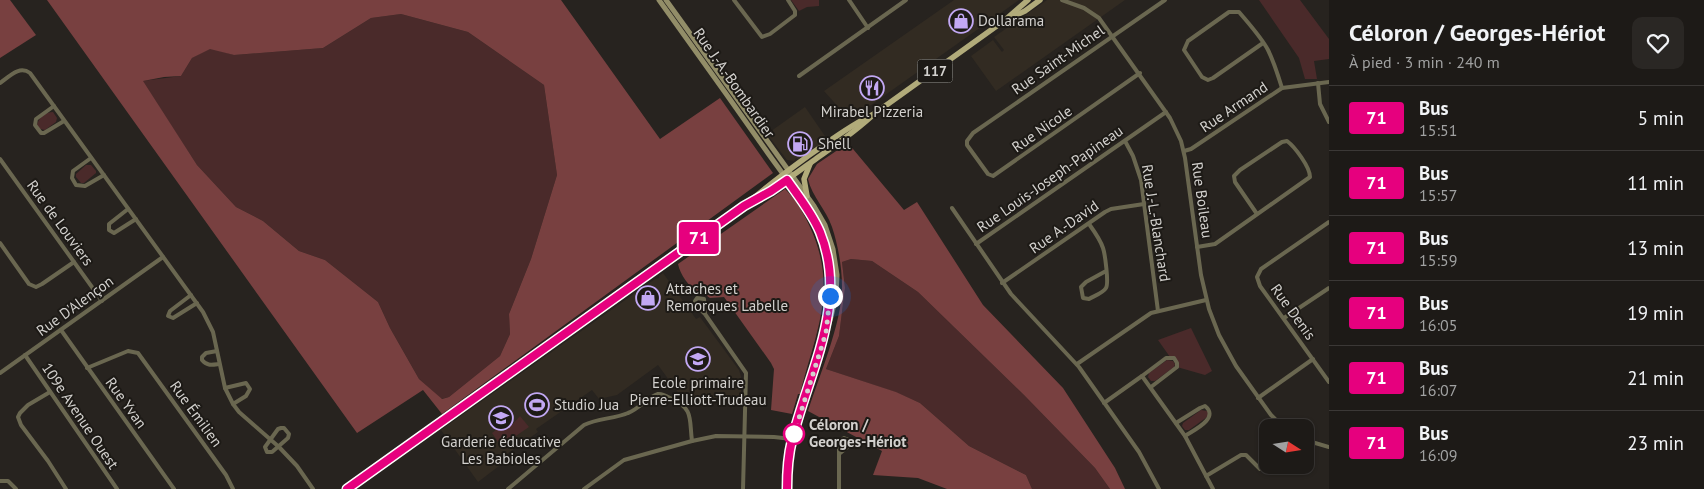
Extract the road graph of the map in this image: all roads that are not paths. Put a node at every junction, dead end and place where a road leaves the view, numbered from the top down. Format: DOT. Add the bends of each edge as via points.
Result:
graph roads {
  1 [pos="660,0"];
  2 [pos="666,0"];
  3 [pos="734,0"];
  4 [pos="788,0"];
  5 [pos="848,0"];
  6 [pos="906,0"];
  7 [pos="1028,0"];
  8 [pos="1040,0"];
  9 [pos="1062,0"];
  10 [pos="1165,0"];
  11 [pos="1005,20"];
  12 [pos="868,28"];
  13 [pos="1113,36"];
  14 [pos="1263,43"];
  15 [pos="1140,73"];
  16 [pos="799,76"];
  17 [pos="1329,82"];
  18 [pos="0,83"];
  19 [pos="1318,83"];
  20 [pos="1282,88"];
  21 [pos="54,106"];
  22 [pos="1166,112"];
  23 [pos="874,114"];
  24 [pos="64,121"];
  25 [pos="1329,122"];
  26 [pos="967,141"];
  27 [pos="1125,141"];
  28 [pos="1184,152"];
  29 [pos="91,158"];
  30 [pos="0,159"];
  31 [pos="811,163"];
  32 [pos="789,170"];
  33 [pos="783,174"];
  34 [pos="104,175"];
  35 [pos="790,178"];
  36 [pos="807,196"];
  37 [pos="1144,204"];
  38 [pos="744,206"];
  39 [pos="128,208"];
  40 [pos="952,208"];
  41 [pos="1257,214"];
  42 [pos="136,219"];
  43 [pos="1329,222"];
  44 [pos="1088,224"];
  45 [pos="0,242"];
  46 [pos="976,244"];
  47 [pos="1197,247"];
  48 [pos="164,257"];
  49 [pos="74,262"];
  50 [pos="1106,270"];
  51 [pos="1002,284"];
  52 [pos="1329,288"];
  53 [pos="191,295"];
  54 [pos="1206,300"];
  55 [pos="102,301"];
  56 [pos="197,304"];
  57 [pos="1158,311"];
  58 [pos="705,314"];
  59 [pos="1284,318"];
  60 [pos="61,330"];
  61 [pos="826,333"];
  62 [pos="217,352"];
  63 [pos="25,356"];
  64 [pos="1313,359"];
  65 [pos="219,364"];
  66 [pos="1076,364"];
  67 [pos="87,368"];
  68 [pos="0,373"];
  69 [pos="1142,376"];
  70 [pos="1329,382"];
  71 [pos="1151,387"];
  72 [pos="225,388"];
  73 [pos="50,392"];
  74 [pos="1258,398"];
  75 [pos="1104,403"];
  76 [pos="233,404"];
  77 [pos="1275,419"];
  78 [pos="1176,423"];
  79 [pos="744,436"];
  80 [pos="1185,436"];
  81 [pos="792,439"];
  82 [pos="270,440"];
  83 [pos="692,441"];
  84 [pos="1314,443"];
  85 [pos="1329,447"];
  86 [pos="279,448"];
  87 [pos="839,454"];
  88 [pos="1259,468"];
  89 [pos="1206,476"];
  90 [pos="0,481"];
  91 [pos="16,489"];
  92 [pos="66,489"];
  93 [pos="117,489"];
  94 [pos="174,489"];
  95 [pos="233,489"];
  96 [pos="313,489"];
  97 [pos="346,489"];
  98 [pos="508,489"];
  99 [pos="584,489"];
  100 [pos="743,489"];
  101 [pos="787,489"];
  102 [pos="839,489"];
  103 [pos="1159,489"];
  104 [pos="1213,489"];
  1 -- 33 [label="street, Rue J.-A.-Bombardier"];
  2 -- 32 [label="street, Rue J.-A.-Bombardier"];
  3 -- 4 [label="street" via="762,37 796,15"];
  5 -- 12 [label="street"];
  6 -- 12 [label="street"];
  7 -- 11 [label="main road, 117"];
  8 -- 11 [label="main road, 117"];
  9 -- 13 [label="street, Rue Boileau" via="1099,18"];
  10 -- 13 [label="street, Rue Saint-Michel"];
  11 -- 23 [label="main road, 117"];
  12 -- 16 [label="street"];
  13 -- 15 [label="street, Rue Boileau"];
  13 -- 26 [label="street, Rue Saint-Michel" via="973,132"];
  14 -- 14 [label="street" via="1240,12 1233,11 1188,41 1184,50 1202,78 1208,80"];
  14 -- 20 [label="street"];
  15 -- 22 [label="street, Rue Boileau"];
  15 -- 26 [label="street, Rue Nicole" via="993,176 988,174"];
  17 -- 19 [label="street, Rue Armand"];
  18 -- 21 [label="street" via="19,70 26,70"];
  19 -- 20 [label="street, Rue Armand"];
  19 -- 25 [label="street" via="1320,104"];
  20 -- 28 [label="street, Rue Armand"];
  21 -- 24 [label="street"];
  21 -- 24 [label="street" via="36,119 35,126 44,133"];
  22 -- 27 [label="street, Rue Louis-Joseph-Papineau"];
  22 -- 28 [label="street, Rue Boileau"];
  23 -- 31 [label="main road, 117"];
  23 -- 32 [label="main road, 117" via="856,122"];
  24 -- 29 [label="street"];
  27 -- 37 [label="street, Rue J.-L.-Blanchard" via="1134,156"];
  27 -- 46 [label="street, Rue Louis-Joseph-Papineau"];
  28 -- 47 [label="street, Rue Boileau"];
  29 -- 34 [label="street"];
  29 -- 34 [label="street" via="74,171 72,178 76,185 85,186"];
  30 -- 49 [label="street, Rue de Louviers"];
  31 -- 35 [label="main road, 117"];
  31 -- 36 [label="main road" via="804,179"];
  32 -- 33 [label="main road, 117"];
  32 -- 35 [label="street, Rue J.-A.-Bombardier"];
  33 -- 35 [label="street, Rue J.-A.-Bombardier"];
  33 -- 38 [label="main road, 117"];
  34 -- 39 [label="street"];
  35 -- 36 [label="street"];
  35 -- 38 [label="main road, 117"];
  35 -- 61 [label="street" via="820,232 826,252 831,288"];
  36 -- 61 [label="street" via="827,232 836,265 836,300"];
  37 -- 44 [label="street, Rue A.-David" via="1111,208"];
  37 -- 57 [label="street, Rue J.-L.-Blanchard"];
  38 -- 97 [label="main road, 117"];
  39 -- 42 [label="street"];
  39 -- 42 [label="street" via="109,224 109,230 114,233"];
  40 -- 46 [label="street"];
  41 -- 41 [label="street" via="1310,177 1307,167 1287,141 1234,176"];
  41 -- 47 [label="street" via="1215,244"];
  42 -- 48 [label="street"];
  43 -- 59 [label="street, Rue Denis" via="1261,269 1257,278 1260,286"];
  44 -- 50 [label="street" via="1103,248"];
  44 -- 51 [label="street, Rue A.-David"];
  45 -- 49 [label="street" via="29,284 36,287"];
  46 -- 51 [label="street, Rue Louis-Joseph-Papineau"];
  47 -- 54 [label="street, Rue Boileau"];
  48 -- 53 [label="street"];
  48 -- 55 [label="street, Rue D'Alençon"];
  49 -- 55 [label="street, Rue de Louviers"];
  50 -- 50 [label="street" via="1081,287 1084,298 1089,299 1106,288"];
  51 -- 66 [label="street, Rue Louis-Joseph-Papineau"];
  52 -- 59 [label="street"];
  53 -- 56 [label="street"];
  53 -- 56 [label="street" via="168,316 180,316"];
  54 -- 57 [label="street"];
  54 -- 74 [label="street, Rue Boileau" via="1226,348"];
  55 -- 60 [label="street, Rue D'Alençon"];
  56 -- 62 [label="street" via="213,332"];
  57 -- 66 [label="street"];
  58 -- 79 [label="street" via="746,373"];
  59 -- 64 [label="street, Rue Denis"];
  60 -- 63 [label="street, Rue D'Alençon"];
  60 -- 67 [label="street, Rue Yvan"];
  61 -- 81 [label="street"];
  62 -- 65 [label="street"];
  62 -- 65 [label="street" via="206,353 202,360 210,365"];
  63 -- 68 [label="street, Rue D'Alençon"];
  63 -- 73 [label="street, 109e Avenue Ouest"];
  64 -- 70 [label="street, Rue Denis"];
  64 -- 74 [label="street"];
  65 -- 72 [label="street"];
  66 -- 75 [label="street, Rue Louis-Joseph-Papineau"];
  67 -- 94 [label="street, Rue Yvan"];
  67 -- 95 [label="street, Rue Émilien" via="128,350 138,353"];
  69 -- 71 [label="street"];
  69 -- 71 [label="street" via="1166,358 1174,358 1177,367"];
  69 -- 75 [label="street"];
  71 -- 78 [label="street"];
  72 -- 76 [label="street"];
  72 -- 76 [label="street" via="246,383 249,386 246,396"];
  73 -- 92 [label="street" via="28,406 18,417"];
  73 -- 93 [label="street, 109e Avenue Ouest"];
  74 -- 77 [label="street, Rue Boileau"];
  75 -- 103 [label="street, Rue Louis-Joseph-Papineau" via="1140,452"];
  76 -- 82 [label="street"];
  78 -- 80 [label="street"];
  78 -- 80 [label="street" via="1205,406 1210,410 1208,420"];
  79 -- 81 [label="street"];
  79 -- 83 [label="street" via="716,436"];
  79 -- 100 [label="street"];
  80 -- 89 [label="street"];
  81 -- 101 [label="street"];
  82 -- 86 [label="street"];
  82 -- 86 [label="street" via="265,448 267,452"];
  82 -- 86 [label="street" via="278,429 284,428 288,438"];
  83 -- 98 [label="street" via="688,410 683,404 657,394 624,415 584,425"];
  83 -- 99 [label="street" via="624,460"];
  84 -- 85 [label="street"];
  86 -- 96 [label="street"];
  87 -- 102 [label="street"];
  88 -- 89 [label="street" via="1246,455 1241,455"];
  89 -- 104 [label="street"];
  90 -- 91 [label="street" via="8,481"];
}
